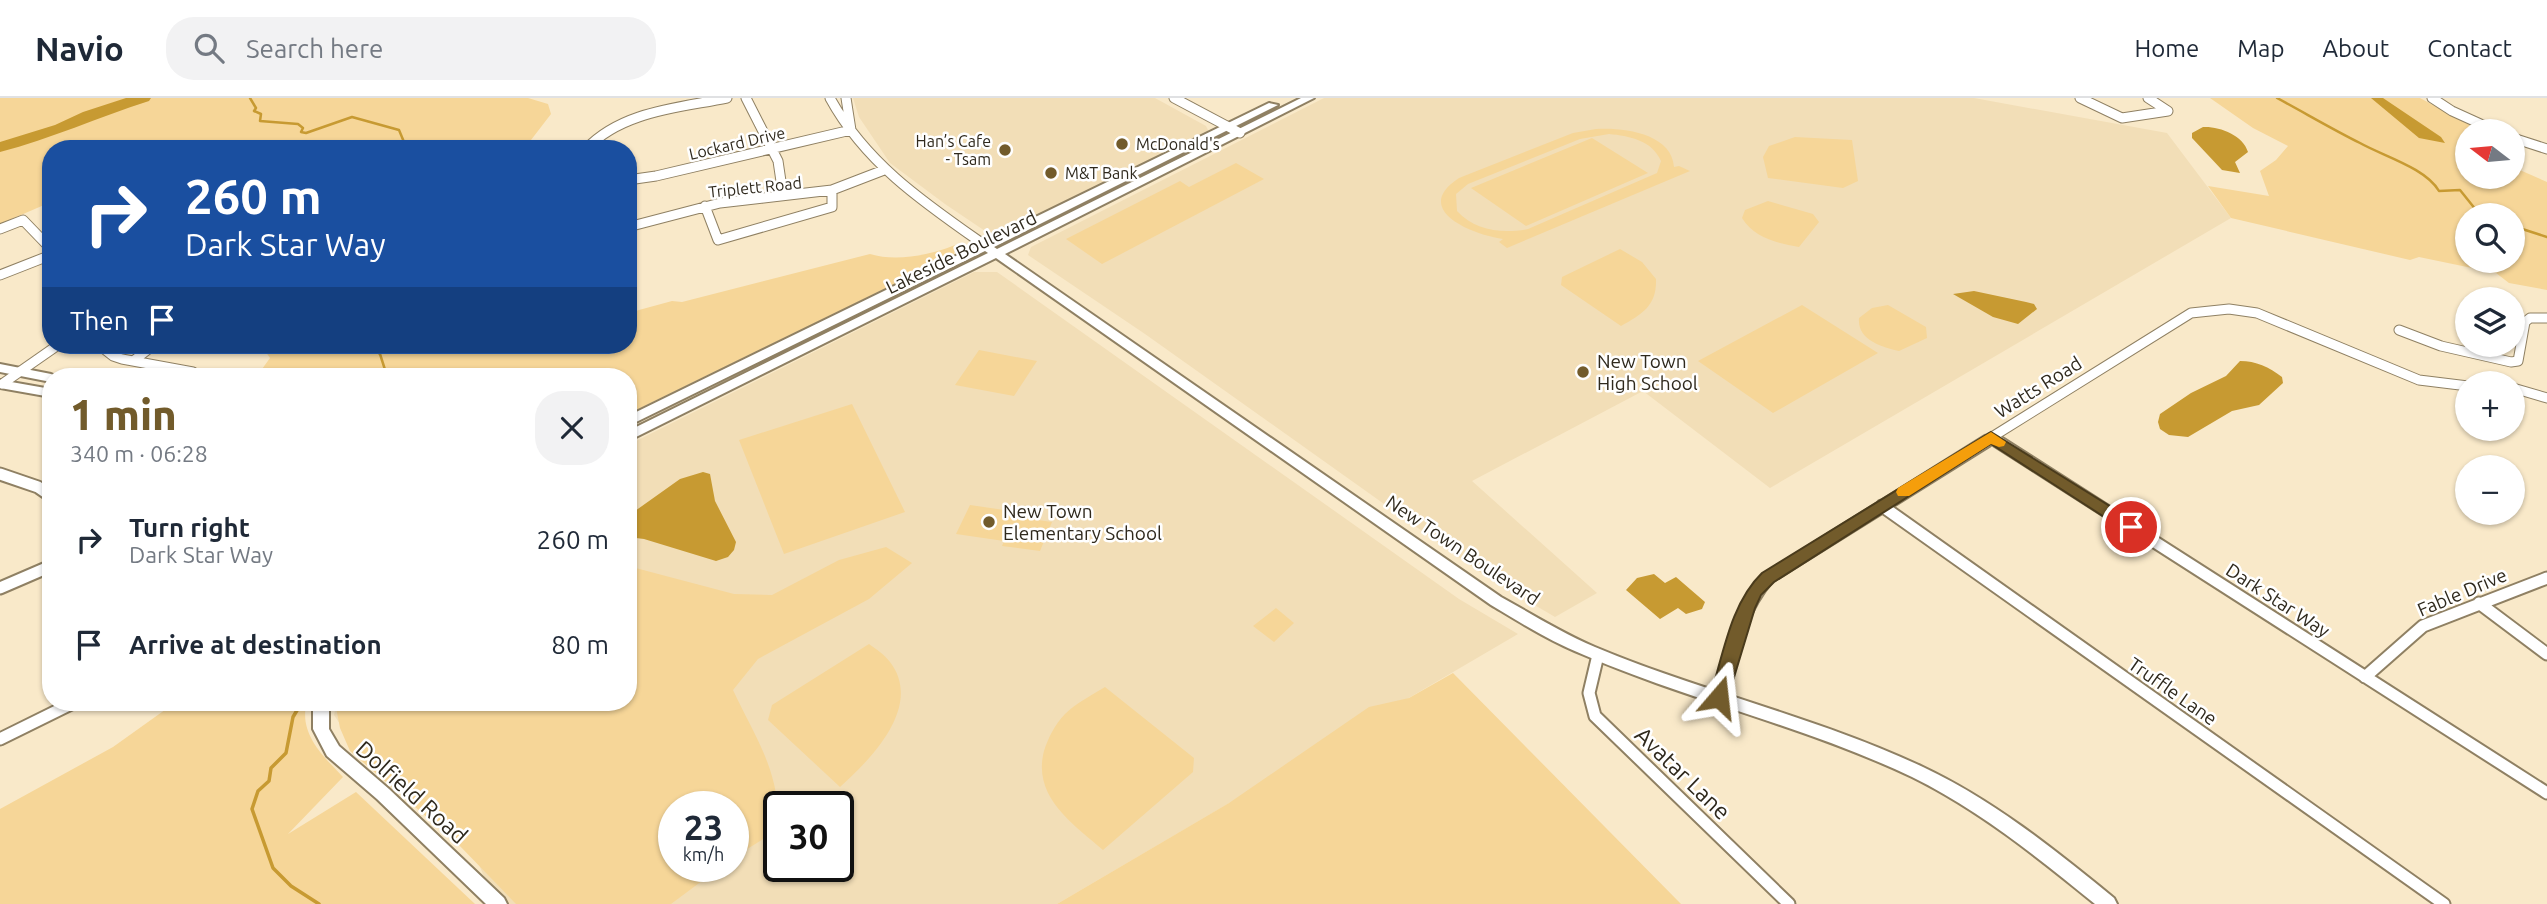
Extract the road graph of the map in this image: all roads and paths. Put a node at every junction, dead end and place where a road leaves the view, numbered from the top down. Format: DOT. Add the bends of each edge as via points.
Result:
graph roads {
  1 [pos="727,98"];
  2 [pos="746,98"];
  3 [pos="830,98"];
  4 [pos="846,98"];
  5 [pos="1174,98"];
  6 [pos="1287,98"];
  7 [pos="1309,98"];
  8 [pos="2080,98"];
  9 [pos="2148,98"];
  10 [pos="2432,98"];
  11 [pos="2469,119"];
  12 [pos="851,130"];
  13 [pos="1234,130"];
  14 [pos="594,140"];
  15 [pos="2525,142"];
  16 [pos="772,149"];
  17 [pos="2547,149"];
  18 [pos="884,170"];
  19 [pos="637,179"];
  20 [pos="782,188"];
  21 [pos="832,190"];
  22 [pos="705,206"];
  23 [pos="637,224"];
  24 [pos="0,229"];
  25 [pos="42,240"];
  26 [pos="992,249"];
  27 [pos="42,259"];
  28 [pos="0,275"];
  29 [pos="2547,318"];
  30 [pos="2399,330"];
  31 [pos="45,354"];
  32 [pos="110,354"];
  33 [pos="142,354"];
  34 [pos="133,361"];
  35 [pos="0,368"];
  36 [pos="171,368"];
  37 [pos="18,372"];
  38 [pos="42,376"];
  39 [pos="1,384"];
  40 [pos="2455,384"];
  41 [pos="42,391"];
  42 [pos="2525,392"];
  43 [pos="2547,398"];
  44 [pos="637,418"];
  45 [pos="637,432"];
  46 [pos="1991,437"];
  47 [pos="0,474"];
  48 [pos="42,489"];
  49 [pos="1882,506"];
  50 [pos="42,570"];
  51 [pos="2547,578"];
  52 [pos="0,588"];
  53 [pos="2479,603"];
  54 [pos="2547,654"];
  55 [pos="1598,655"];
  56 [pos="2365,677"];
  57 [pos="1719,697"];
  58 [pos="57,711"];
  59 [pos="321,711"];
  60 [pos="0,739"];
  61 [pos="2547,793"];
  62 [pos="498,904"];
  63 [pos="1789,904"];
  64 [pos="2108,904"];
  65 [pos="2444,904"];
  1 -- 14 [label="street" via="620,124"];
  2 -- 16 [label="street"];
  3 -- 12 [label="street, New Town Boulevard"];
  4 -- 12 [label="street"];
  5 -- 13 [label="street"];
  6 -- 13 [label="main road, Lakeside Boulevard"];
  7 -- 13 [label="main road, Lakeside Boulevard"];
  8 -- 9 [label="street" via="2115,118 2168,111"];
  10 -- 11 [label="street"];
  12 -- 16 [label="street, Lockard Drive"];
  12 -- 18 [label="street, New Town Boulevard"];
  13 -- 26 [label="main road, Lakeside Boulevard"];
  15 -- 17 [label="street"];
  16 -- 19 [label="street, Lockard Drive"];
  16 -- 20 [label="street"];
  18 -- 21 [label="street, Triplett Road"];
  18 -- 26 [label="street, New Town Boulevard"];
  21 -- 22 [label="street, Triplett Road"];
  21 -- 22 [label="street" via="832,206 718,240"];
  22 -- 23 [label="street, Triplett Road"];
  24 -- 25 [label="street" via="23,220"];
  26 -- 44 [label="main road, Lakeside Boulevard"];
  26 -- 45 [label="main road, Lakeside Boulevard"];
  26 -- 55 [label="main road, New Town Boulevard" via="1496,601"];
  27 -- 28 [label="street"];
  29 -- 30 [label="street" via="2525,322 2518,361 2511,362 2441,346"];
  31 -- 37 [label="street"];
  32 -- 34 [label="street"];
  33 -- 34 [label="street"];
  34 -- 36 [label="street"];
  35 -- 37 [label="main road"];
  37 -- 38 [label="main road"];
  37 -- 39 [label="street"];
  39 -- 41 [label="main road"];
  40 -- 46 [label="street, Watts Road" via="2419,380 2257,313 2202,310"];
  42 -- 43 [label="street"];
  46 -- 49 [label="street, Watts Road"];
  46 -- 56 [label="street, Dark Star Way"];
  47 -- 48 [label="street"];
  49 -- 57 [label="street, Watts Road" via="1784,565 1754,591"];
  49 -- 65 [label="street, Truffle Lane"];
  50 -- 52 [label="street"];
  51 -- 53 [label="street, Fable Drive"];
  53 -- 54 [label="street"];
  53 -- 56 [label="street, Fable Drive" via="2423,626"];
  55 -- 57 [label="main road, New Town Boulevard"];
  55 -- 63 [label="street, Avatar Lane" via="1587,693 1595,716"];
  56 -- 61 [label="street, Dark Star Way"];
  57 -- 64 [label="main road, New Town Boulevard" via="1872,752 1946,786 2016,831"];
  58 -- 60 [label="street"];
  59 -- 62 [label="main road, Dolfield Road" via="321,729 333,751"];
}
